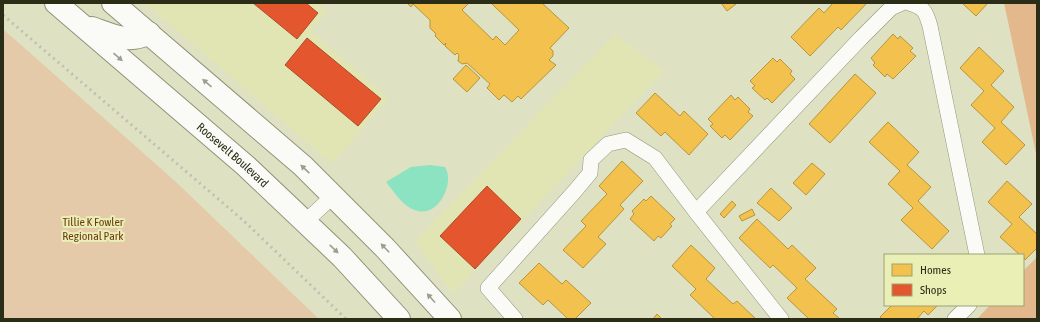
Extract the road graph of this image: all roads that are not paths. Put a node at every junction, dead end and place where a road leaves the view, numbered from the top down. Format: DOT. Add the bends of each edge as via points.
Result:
graph roads {
  1 [pos="56,3"];
  2 [pos="113,3"];
  3 [pos="902,3"];
  4 [pos="909,3"];
  5 [pos="78,22"];
  6 [pos="149,33"];
  7 [pos="333,196"];
  8 [pos="696,212"];
  9 [pos="305,222"];
  10 [pos="977,254"];
  11 [pos="968,306"];
  12 [pos="399,319"];
  13 [pos="450,319"];
  14 [pos="515,319"];
  15 [pos="781,319"];
  16 [pos="955,319"];
  1 -- 5 [label="highway, Roosevelt Boulevard"];
  2 -- 6 [label="highway"];
  3 -- 8 [label="street" via="891,8 861,38"];
  4 -- 10 [label="street" via="920,6 930,26"];
  5 -- 6 [label="highway" via="118,38 131,40"];
  5 -- 9 [label="highway, Roosevelt Boulevard, one-way" via="246,166"];
  7 -- 6 [label="highway, one-way" via="272,138"];
  7 -- 9 [label="street"];
  13 -- 7 [label="highway, one-way"];
  8 -- 14 [label="street" via="655,158 626,140 608,144 592,160 590,172 575,191 488,288"];
  8 -- 15 [label="street"];
  9 -- 12 [label="highway, Roosevelt Boulevard, one-way" via="342,257"];
  11 -- 16 [label="street"];
}
